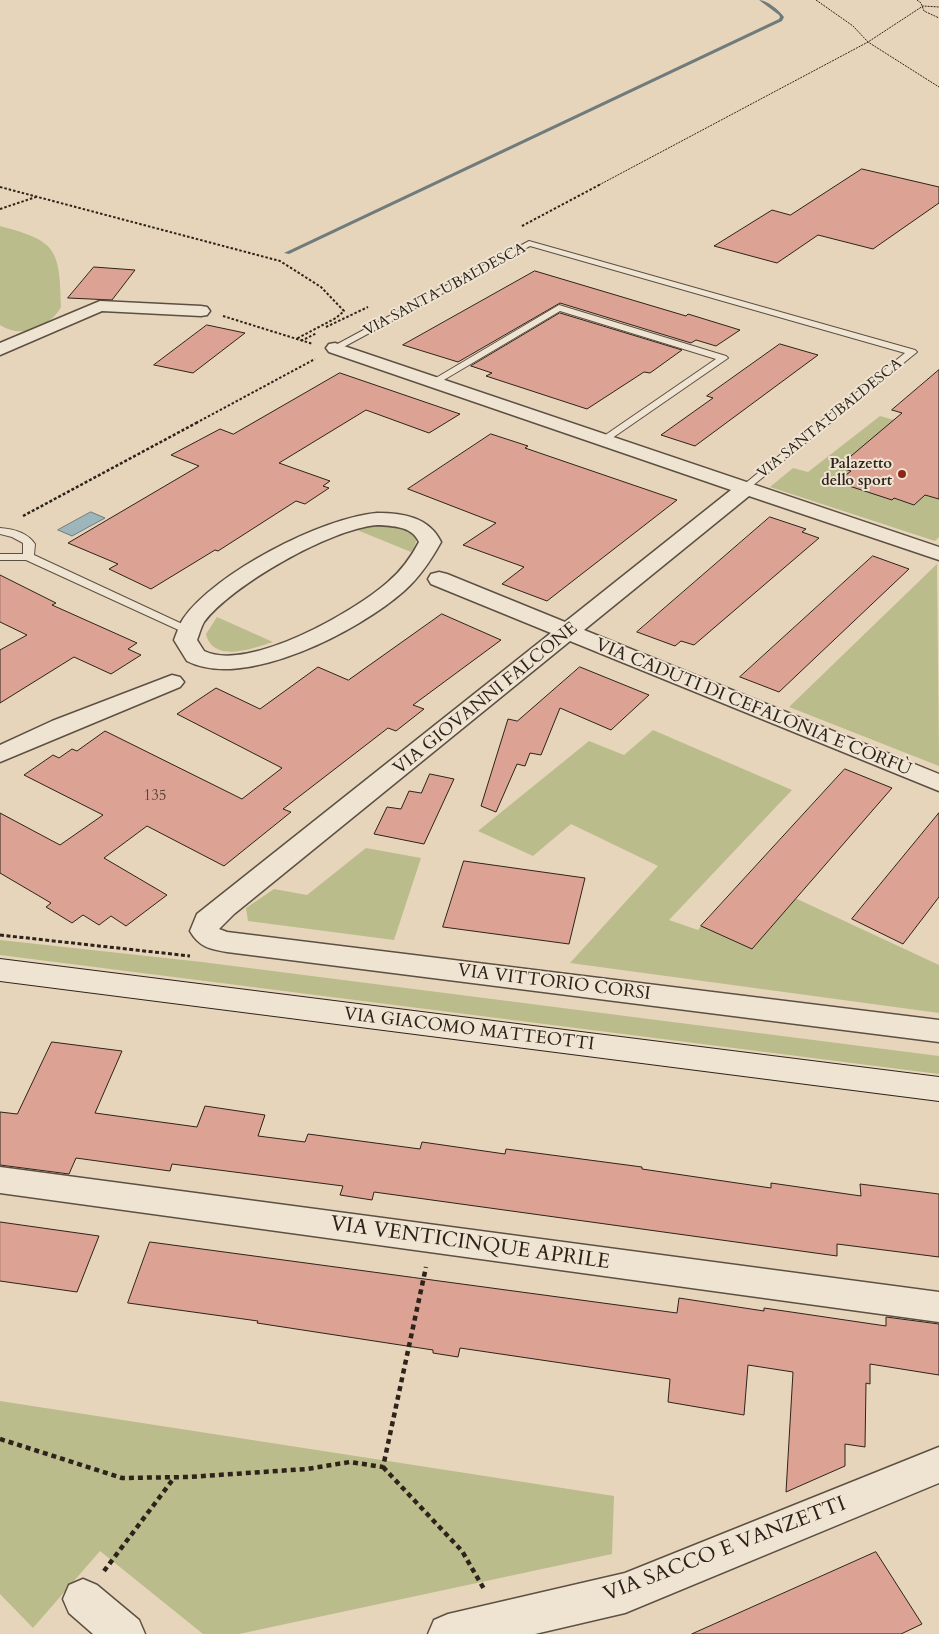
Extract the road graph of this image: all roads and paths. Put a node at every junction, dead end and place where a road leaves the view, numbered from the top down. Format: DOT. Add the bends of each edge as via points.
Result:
graph roads {
  1 [pos="816,0"];
  2 [pos="916,0"];
  3 [pos="923,6"];
  4 [pos="939,7"];
  5 [pos="939,18"];
  6 [pos="868,42"];
  7 [pos="939,88"];
  8 [pos="0,187"];
  9 [pos="39,197"];
  10 [pos="0,209"];
  11 [pos="515,230"];
  12 [pos="376,304"];
  13 [pos="201,311"];
  14 [pos="296,339"];
  15 [pos="301,341"];
  16 [pos="335,348"];
  17 [pos="0,350"];
  18 [pos="434,382"];
  19 [pos="605,440"];
  20 [pos="746,488"];
  21 [pos="18,518"];
  22 [pos="0,531"];
  23 [pos="939,554"];
  24 [pos="0,557"];
  25 [pos="28,557"];
  26 [pos="422,558"];
  27 [pos="440,579"];
  28 [pos="393,588"];
  29 [pos="568,633"];
  30 [pos="187,638"];
  31 [pos="228,663"];
  32 [pos="172,682"];
  33 [pos="0,754"];
  34 [pos="939,783"];
  35 [pos="224,907"];
  36 [pos="0,970"];
  37 [pos="939,1031"];
  38 [pos="939,1089"];
  39 [pos="0,1180"];
  40 [pos="432,1238"];
  41 [pos="939,1307"];
  42 [pos="0,1439"];
  43 [pos="383,1467"];
  44 [pos="936,1472"];
  45 [pos="174,1477"];
  46 [pos="83,1599"];
  47 [pos="495,1623"];
  48 [pos="125,1634"];
  49 [pos="448,1634"];
  1 -- 6 [label="path" via="853,26"];
  2 -- 3 [label="path"];
  3 -- 4 [label="path"];
  3 -- 5 [label="path" via="924,11"];
  3 -- 6 [label="path"];
  6 -- 7 [label="path"];
  6 -- 11 [label="path"];
  8 -- 9 [label="path"];
  9 -- 10 [label="path"];
  9 -- 14 [label="path" via="280,261 321,287 344,311"];
  12 -- 15 [label="path"];
  13 -- 14 [label="path"];
  13 -- 17 [label="street" via="100,306"];
  14 -- 15 [label="path"];
  15 -- 16 [label="path"];
  16 -- 18 [label="street, VIA SANTA UBALDESCA"];
  16 -- 20 [label="lane, VIA SANTA UBALDESCA" via="529,243 912,352"];
  16 -- 21 [label="path"];
  18 -- 19 [label="street, VIA SANTA UBALDESCA"];
  18 -- 19 [label="lane" via="559,308 723,358"];
  19 -- 20 [label="street, VIA SANTA UBALDESCA"];
  20 -- 23 [label="street, VIA SANTA UBALDESCA"];
  20 -- 29 [label="street, VIA GIOVANNI FALCONE"];
  22 -- 25 [label="lane" via="25,540 29,546"];
  24 -- 25 [label="lane"];
  25 -- 30 [label="lane"];
  26 -- 27 [label="street" via="428,570"];
  26 -- 28 [label="street"];
  26 -- 30 [label="street" via="430,542 417,526 377,519 342,526 253,571 206,605"];
  27 -- 28 [label="street" via="404,583"];
  27 -- 29 [label="street, VIA CADUTI DI CEFALONIA E CORFÙ"];
  28 -- 31 [label="street" via="363,611 310,640 248,661"];
  29 -- 34 [label="street, VIA CADUTI DI CEFALONIA E CORFÙ"];
  29 -- 35 [label="street, VIA GIOVANNI FALCONE"];
  30 -- 31 [label="street" via="196,656"];
  30 -- 32 [label="street" via="189,664"];
  31 -- 32 [label="street"];
  32 -- 33 [label="street"];
  35 -- 37 [label="street, VIA VITTORIO CORSI" via="205,926 206,935 212,939"];
  36 -- 38 [label="main road, VIA GIACOMO MATTEOTTI"];
  39 -- 40 [label="street, VIA VENTICINQUE APRILE"];
  40 -- 41 [label="street, VIA VENTICINQUE APRILE"];
  40 -- 43 [label="path"];
  42 -- 45 [label="path" via="122,1478"];
  43 -- 45 [label="path" via="350,1462 307,1469"];
  43 -- 47 [label="path" via="462,1551 488,1597"];
  44 -- 47 [label="street, VIA SACCO E VANZETTI" via="625,1592"];
  45 -- 46 [label="path"];
  46 -- 48 [label="street"];
  47 -- 49 [label="street, VIA SACCO E VANZETTI"];
}
